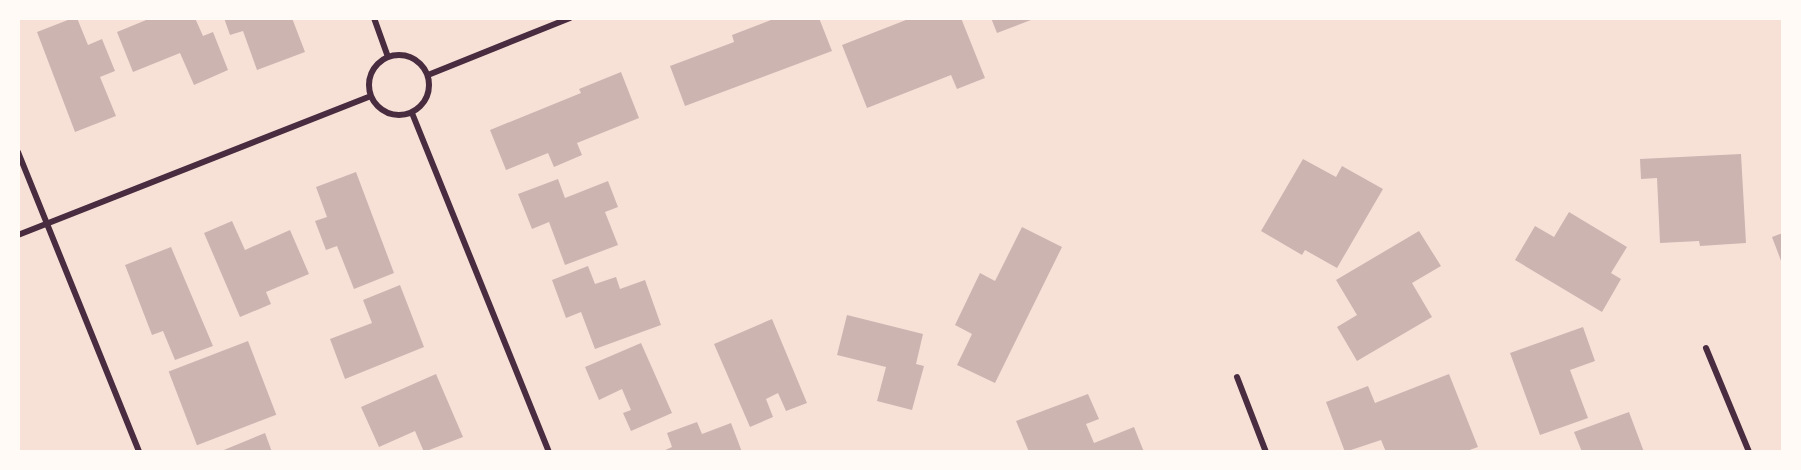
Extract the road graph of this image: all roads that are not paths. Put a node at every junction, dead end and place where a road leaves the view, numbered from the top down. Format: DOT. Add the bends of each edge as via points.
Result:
graph roads {
  1 [pos="374,18"];
  2 [pos="570,18"];
  3 [pos="388,57"];
  4 [pos="428,75"];
  5 [pos="370,96"];
  6 [pos="412,112"];
  7 [pos="18,152"];
  8 [pos="47,224"];
  9 [pos="18,235"];
  10 [pos="1706,348"];
  11 [pos="1237,377"];
  12 [pos="139,452"];
  13 [pos="549,452"];
  14 [pos="1266,452"];
  15 [pos="1749,452"];
  1 -- 3 [label="street"];
  2 -- 4 [label="street"];
  3 -- 4 [label="street" via="398,55 416,60"];
  3 -- 5 [label="street" via="373,68 369,77"];
  4 -- 6 [label="street" via="428,93"];
  5 -- 6 [label="street" via="375,105 392,115"];
  5 -- 8 [label="street"];
  6 -- 13 [label="street"];
  7 -- 8 [label="street"];
  8 -- 9 [label="street"];
  8 -- 12 [label="street"];
  10 -- 15 [label="street"];
  11 -- 14 [label="street"];
}
